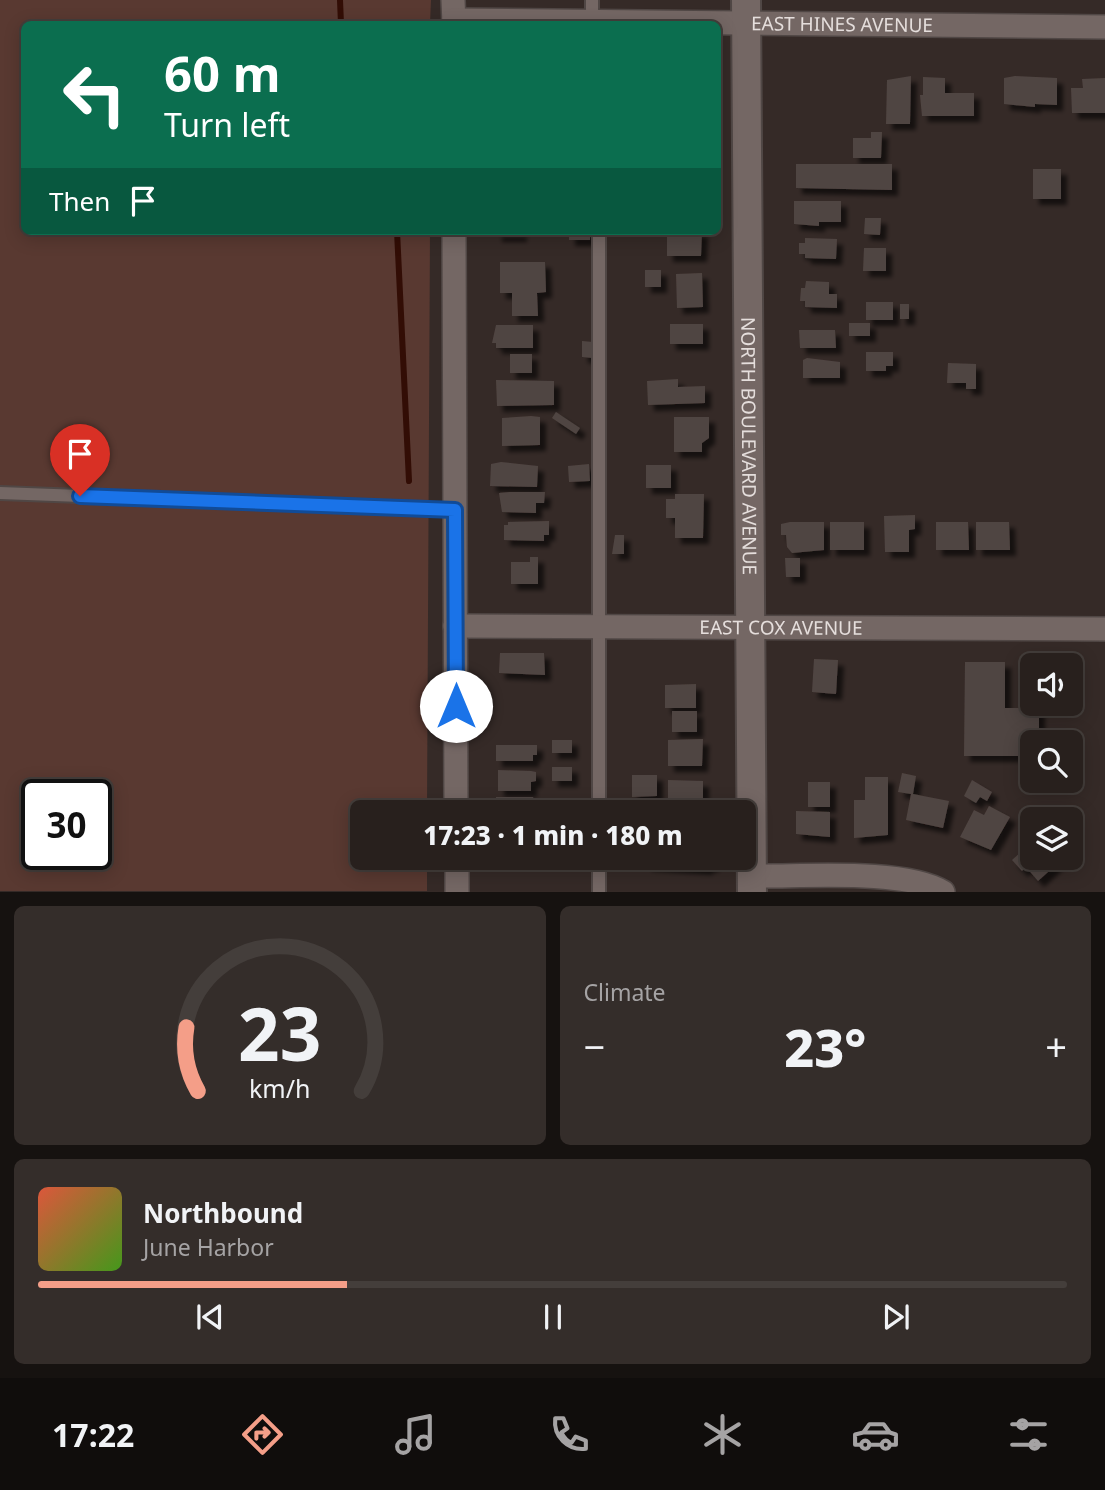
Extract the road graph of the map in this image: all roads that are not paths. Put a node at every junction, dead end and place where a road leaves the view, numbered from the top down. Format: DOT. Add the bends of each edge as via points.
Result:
graph roads {
  1 [pos="747,13"];
  2 [pos="454,15"];
  3 [pos="592,15"];
  4 [pos="1105,27"];
  5 [pos="454,235"];
  6 [pos="599,235"];
  7 [pos="0,493"];
  8 [pos="455,510"];
  9 [pos="455,626"];
  10 [pos="601,626"];
  11 [pos="750,626"];
  12 [pos="1105,629"];
  13 [pos="456,800"];
  14 [pos="599,800"];
  15 [pos="457,870"];
  16 [pos="599,870"];
  17 [pos="752,884"];
  18 [pos="457,891"];
  19 [pos="599,891"];
  20 [pos="943,891"];
  1 -- 3 [label="street, EAST HINES AVENUE"];
  1 -- 4 [label="street, EAST HINES AVENUE"];
  1 -- 11 [label="street, NORTH BOULEVARD AVENUE"];
  2 -- 3 [label="street, EAST HINES AVENUE"];
  5 -- 8 [label="street"];
  6 -- 10 [label="lane"];
  7 -- 8 [label="lane"];
  8 -- 9 [label="street"];
  9 -- 10 [label="street, EAST COX AVENUE"];
  9 -- 13 [label="street"];
  10 -- 11 [label="street, EAST COX AVENUE"];
  10 -- 14 [label="lane"];
  11 -- 12 [label="street, EAST COX AVENUE"];
  11 -- 17 [label="street, NORTH BOULEVARD AVENUE"];
  15 -- 18 [label="street"];
  16 -- 19 [label="lane"];
  17 -- 20 [label="street" via="879,878 912,881"];
}
